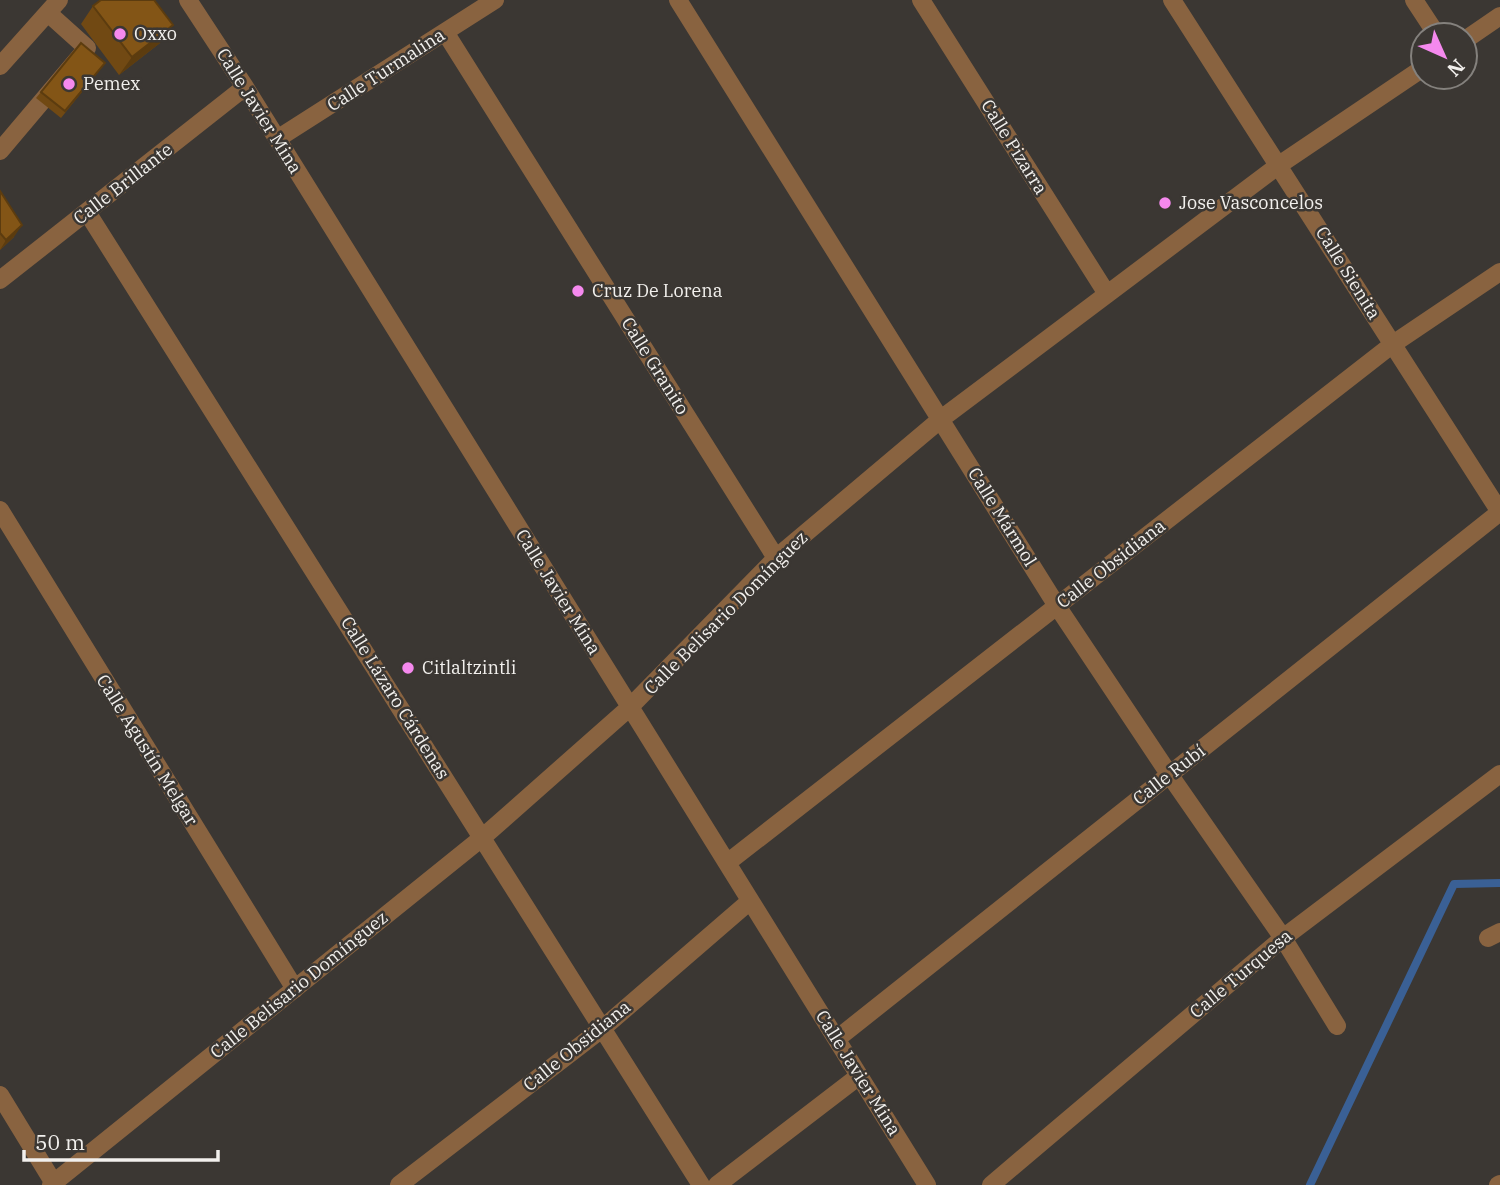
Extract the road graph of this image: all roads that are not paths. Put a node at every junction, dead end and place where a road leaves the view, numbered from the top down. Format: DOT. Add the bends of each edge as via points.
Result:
graph roads {
  1 [pos="188,0"];
  2 [pos="495,0"];
  3 [pos="678,0"];
  4 [pos="921,0"];
  5 [pos="1172,0"];
  6 [pos="1414,0"];
  7 [pos="54,6"];
  8 [pos="1500,16"];
  9 [pos="1428,21"];
  10 [pos="1479,30"];
  11 [pos="445,32"];
  12 [pos="0,66"];
  13 [pos="1409,77"];
  14 [pos="245,87"];
  15 [pos="277,139"];
  16 [pos="0,151"];
  17 [pos="1279,165"];
  18 [pos="87,212"];
  19 [pos="1500,272"];
  20 [pos="0,280"];
  21 [pos="1107,294"];
  22 [pos="1393,344"];
  23 [pos="941,419"];
  24 [pos="0,510"];
  25 [pos="1500,512"];
  26 [pos="776,558"];
  27 [pos="1057,606"];
  28 [pos="629,708"];
  29 [pos="1169,774"];
  30 [pos="1500,774"];
  31 [pos="483,837"];
  32 [pos="727,863"];
  33 [pos="750,901"];
  34 [pos="1283,938"];
  35 [pos="295,989"];
  36 [pos="1337,1026"];
  37 [pos="603,1028"];
  38 [pos="838,1038"];
  39 [pos="859,1076"];
  40 [pos="0,1095"];
  41 [pos="53,1184"];
  42 [pos="399,1185"];
  43 [pos="701,1185"];
  44 [pos="717,1185"];
  45 [pos="927,1185"];
  46 [pos="991,1185"];
  1 -- 14 [label="street, Calle Javier Mina"];
  2 -- 11 [label="street, Calle Turmalina"];
  3 -- 23 [label="street, Calle Mármol"];
  4 -- 21 [label="street, Calle Pizarra"];
  5 -- 17 [label="street, Calle Sienita"];
  6 -- 9 [label="street"];
  7 -- 12 [label="street"];
  7 -- 16 [label="street" via="87,48"];
  8 -- 10 [label="street"];
  11 -- 15 [label="street, Calle Turmalina"];
  11 -- 26 [label="street, Calle Granito"];
  13 -- 17 [label="street, Calle Belisario Domínguez"];
  14 -- 15 [label="street, Calle Javier Mina"];
  14 -- 18 [label="street, Calle Brillante"];
  15 -- 28 [label="street, Calle Javier Mina"];
  17 -- 21 [label="street, Calle Belisario Domínguez"];
  17 -- 22 [label="street, Calle Sienita"];
  18 -- 20 [label="street, Calle Brillante"];
  18 -- 31 [label="street, Calle Lázaro Cárdenas"];
  19 -- 22 [label="street, Calle Obsidiana"];
  21 -- 23 [label="street, Calle Belisario Domínguez"];
  22 -- 25 [label="street, Calle Sienita"];
  22 -- 27 [label="street, Calle Obsidiana"];
  23 -- 26 [label="street, Calle Belisario Domínguez"];
  23 -- 27 [label="street, Calle Mármol"];
  24 -- 35 [label="street, Calle Agustín Melgar"];
  25 -- 29 [label="street, Calle Rubí"];
  26 -- 28 [label="street, Calle Belisario Domínguez"];
  27 -- 29 [label="street, Calle Mármol"];
  27 -- 32 [label="street, Calle Obsidiana"];
  28 -- 31 [label="street, Calle Belisario Domínguez"];
  28 -- 32 [label="street, Calle Javier Mina"];
  29 -- 34 [label="street, Calle Mármol"];
  29 -- 38 [label="street, Calle Rubí"];
  30 -- 34 [label="street, Calle Turquesa"];
  31 -- 35 [label="street, Calle Belisario Domínguez"];
  31 -- 37 [label="street, Calle Lázaro Cárdenas"];
  32 -- 33 [label="street, Calle Javier Mina"];
  33 -- 37 [label="street, Calle Obsidiana"];
  33 -- 38 [label="street, Calle Javier Mina"];
  34 -- 36 [label="street, Calle Mármol"];
  34 -- 46 [label="street, Calle Turquesa"];
  35 -- 41 [label="street, Calle Belisario Domínguez"];
  37 -- 42 [label="street, Calle Obsidiana"];
  37 -- 43 [label="street, Calle Lázaro Cárdenas"];
  38 -- 39 [label="street, Calle Javier Mina"];
  39 -- 44 [label="street"];
  39 -- 45 [label="street, Calle Javier Mina"];
  40 -- 41 [label="street"];
}
